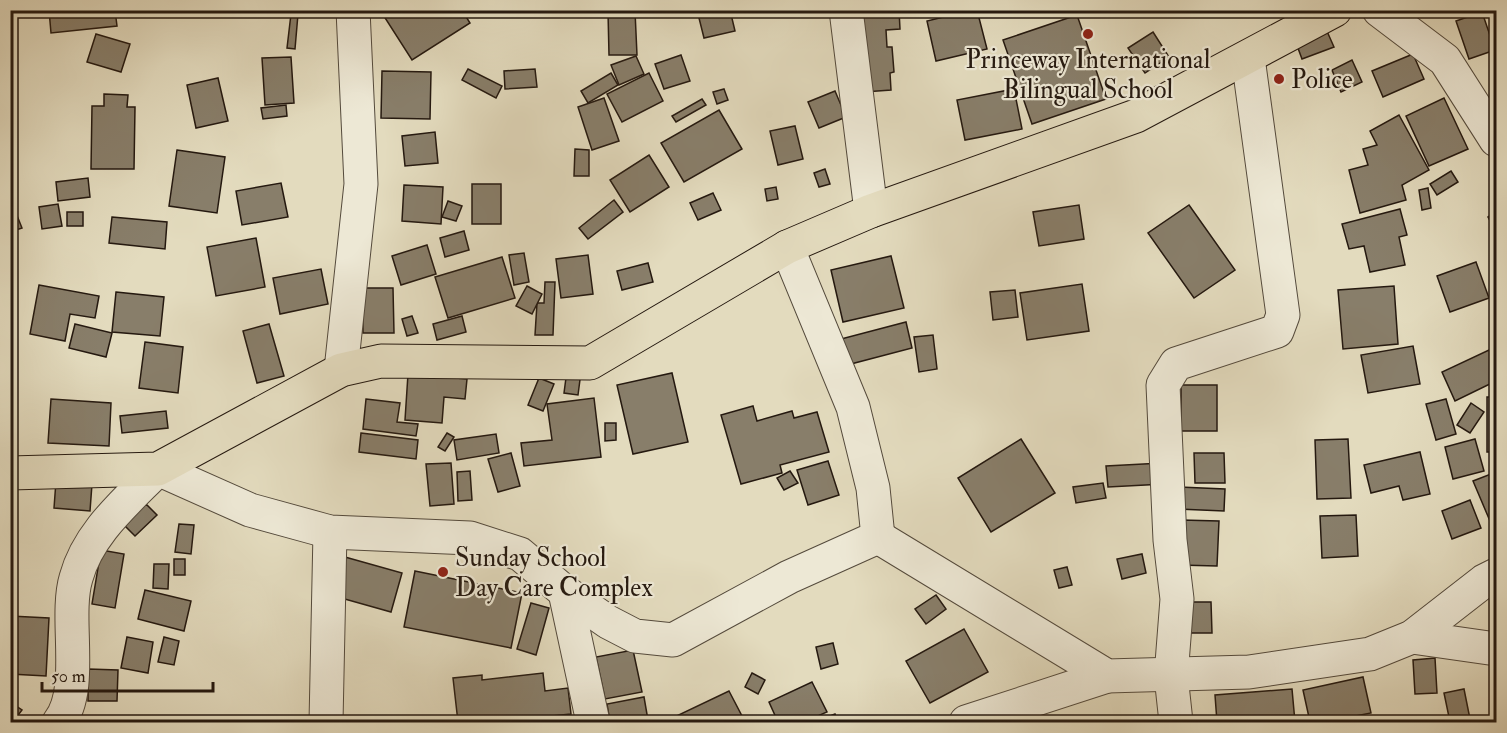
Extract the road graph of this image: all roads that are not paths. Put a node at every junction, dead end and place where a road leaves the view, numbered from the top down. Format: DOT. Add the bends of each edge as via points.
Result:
graph roads {
  1 [pos="353,10"];
  2 [pos="846,10"];
  3 [pos="1335,10"];
  4 [pos="1379,10"];
  5 [pos="1248,58"];
  6 [pos="1497,140"];
  7 [pos="871,211"];
  8 [pos="787,247"];
  9 [pos="341,370"];
  10 [pos="158,469"];
  11 [pos="10,473"];
  12 [pos="330,532"];
  13 [pos="878,537"];
  14 [pos="1497,575"];
  15 [pos="566,592"];
  16 [pos="1412,637"];
  17 [pos="1497,649"];
  18 [pos="1107,676"];
  19 [pos="1171,676"];
  20 [pos="59,723"];
  21 [pos="326,723"];
  22 [pos="593,723"];
  23 [pos="966,723"];
  24 [pos="1176,723"];
  1 -- 9 [label="street" via="360,184"];
  2 -- 7 [label="street"];
  3 -- 5 [label="main road"];
  4 -- 6 [label="street" via="1445,60"];
  5 -- 7 [label="main road" via="1136,116"];
  5 -- 19 [label="street" via="1283,315 1277,331 1176,364 1163,386 1170,540 1178,599"];
  7 -- 8 [label="main road"];
  8 -- 9 [label="main road" via="590,363 381,361"];
  8 -- 13 [label="street" via="853,407 873,488"];
  9 -- 10 [label="main road"];
  10 -- 11 [label="main road"];
  10 -- 12 [label="street" via="250,510"];
  10 -- 20 [label="street" via="105,522 75,580 70,703"];
  12 -- 15 [label="street" via="470,538 520,554"];
  12 -- 21 [label="street"];
  13 -- 15 [label="street" via="789,577 673,640 636,636 608,622"];
  13 -- 18 [label="street"];
  14 -- 16 [label="street"];
  15 -- 22 [label="street"];
  16 -- 17 [label="street"];
  16 -- 19 [label="street" via="1370,654 1249,672"];
  18 -- 19 [label="street"];
  18 -- 23 [label="street"];
  19 -- 24 [label="street"];
}
